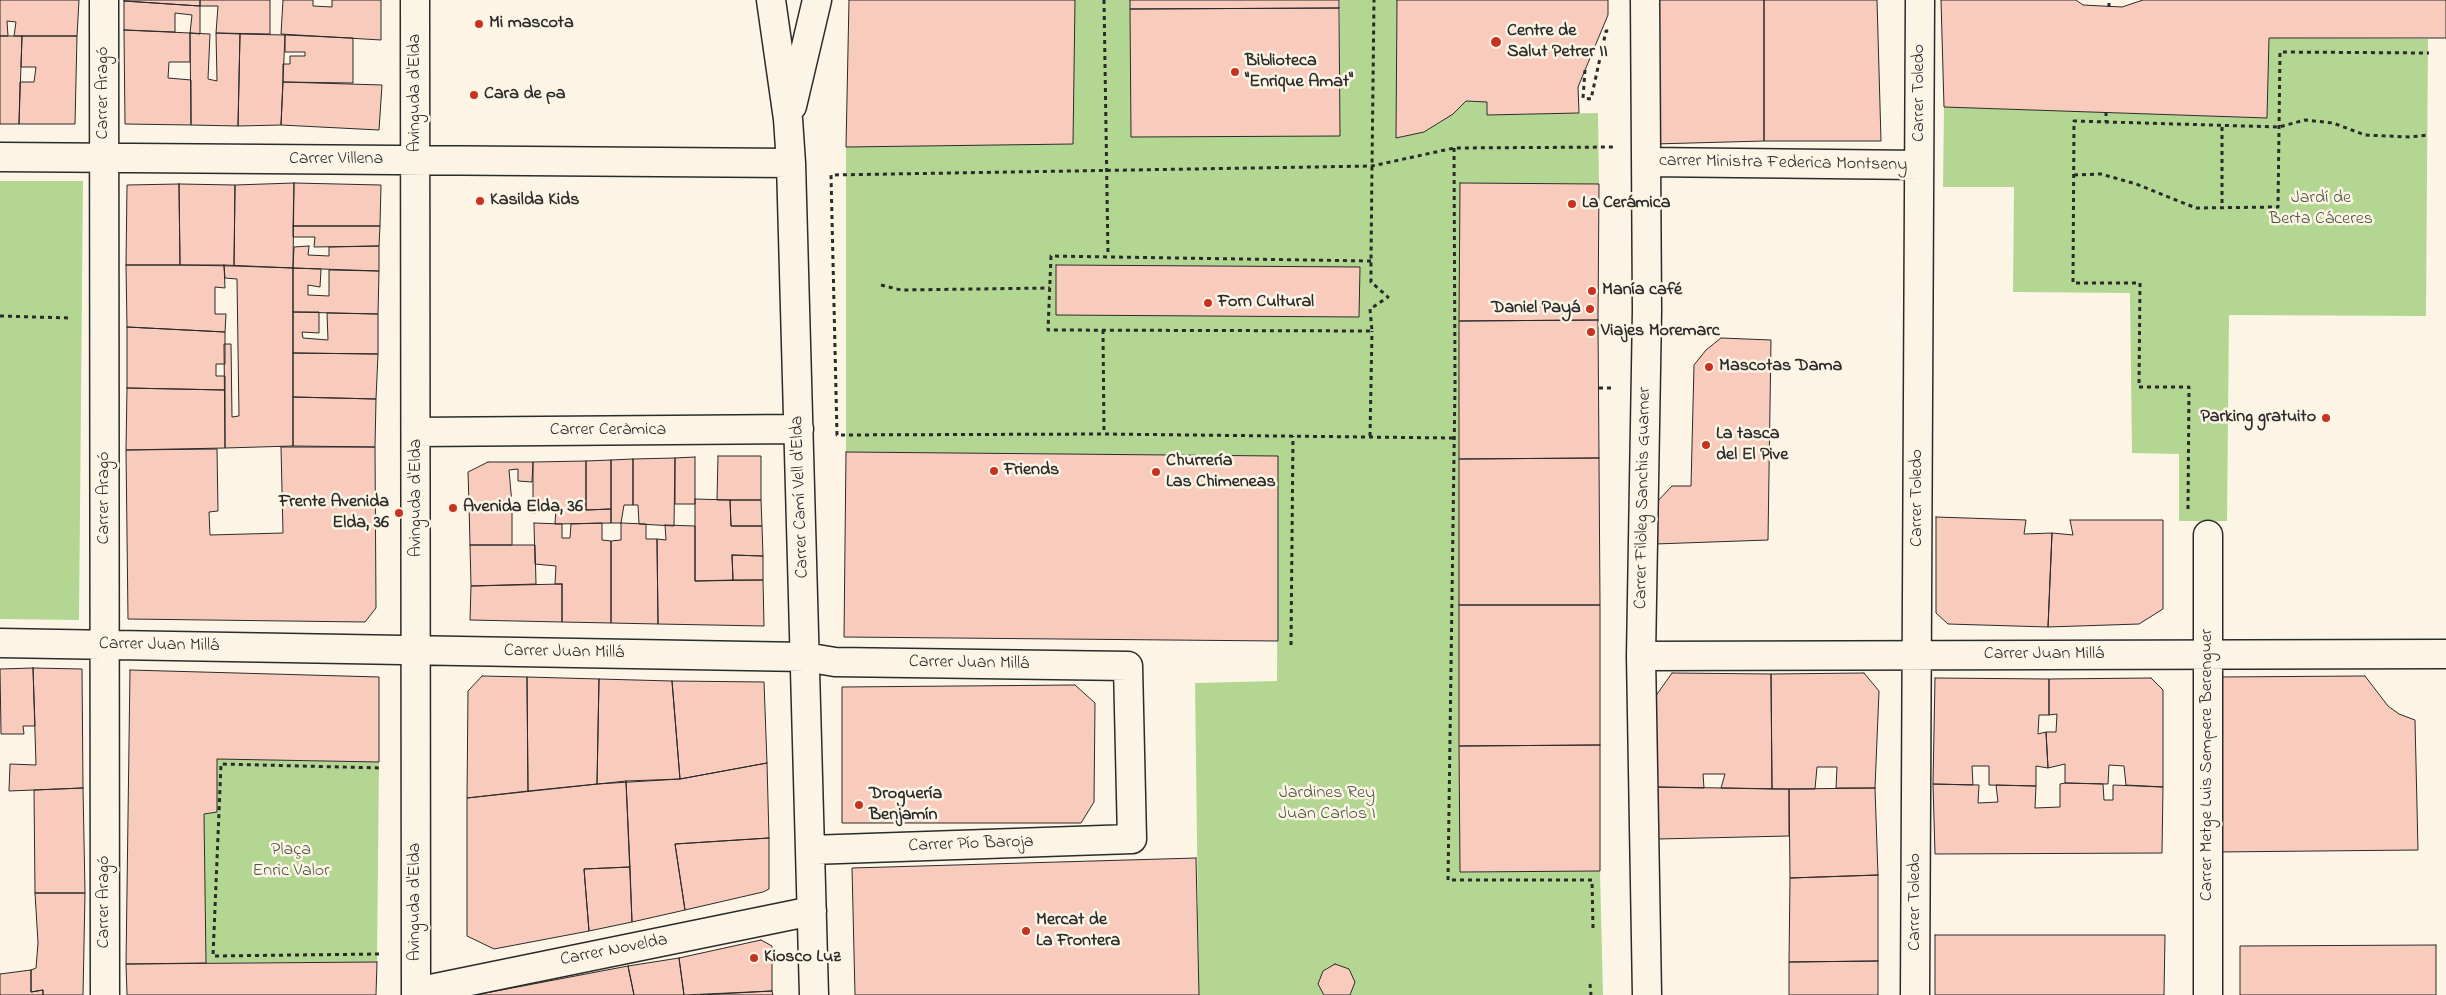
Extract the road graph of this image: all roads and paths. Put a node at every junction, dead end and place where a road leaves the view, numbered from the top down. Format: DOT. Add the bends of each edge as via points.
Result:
graph roads {
  1 [pos="104,0"];
  2 [pos="416,0"];
  3 [pos="772,0"];
  4 [pos="817,0"];
  5 [pos="1104,0"];
  6 [pos="1374,0"];
  7 [pos="1646,0"];
  8 [pos="1920,0"];
  9 [pos="2109,0"];
  10 [pos="2109,7"];
  11 [pos="1617,30"];
  12 [pos="2429,53"];
  13 [pos="1585,70"];
  14 [pos="2106,112"];
  15 [pos="788,119"];
  16 [pos="2106,122"];
  17 [pos="2222,127"];
  18 [pos="2279,127"];
  19 [pos="2428,135"];
  20 [pos="1616,146"];
  21 [pos="1454,148"];
  22 [pos="0,157"];
  23 [pos="104,158"];
  24 [pos="416,160"];
  25 [pos="1646,162"];
  26 [pos="791,163"];
  27 [pos="1920,165"];
  28 [pos="1372,166"];
  29 [pos="1107,170"];
  30 [pos="2074,175"];
  31 [pos="2222,206"];
  32 [pos="1108,256"];
  33 [pos="1372,261"];
  34 [pos="881,285"];
  35 [pos="1050,288"];
  36 [pos="0,316"];
  37 [pos="76,318"];
  38 [pos="1103,330"];
  39 [pos="1372,330"];
  40 [pos="1599,388"];
  41 [pos="1617,389"];
  42 [pos="799,429"];
  43 [pos="416,432"];
  44 [pos="1104,434"];
  45 [pos="1293,436"];
  46 [pos="1370,436"];
  47 [pos="1454,438"];
  48 [pos="2188,512"];
  49 [pos="2208,535"];
  50 [pos="0,643"];
  51 [pos="1291,645"];
  52 [pos="105,646"];
  53 [pos="417,651"];
  54 [pos="2446,654"];
  55 [pos="2208,655"];
  56 [pos="1642,656"];
  57 [pos="1917,656"];
  58 [pos="805,657"];
  59 [pos="383,768"];
  60 [pos="1132,839"];
  61 [pos="810,850"];
  62 [pos="812,911"];
  63 [pos="1593,928"];
  64 [pos="379,954"];
  65 [pos="1590,984"];
  66 [pos="416,993"];
  67 [pos="105,995"];
  68 [pos="814,995"];
  69 [pos="1591,995"];
  70 [pos="1647,995"];
  71 [pos="1915,995"];
  72 [pos="2208,995"];
  1 -- 23 [label="street, Carrer Aragó"];
  2 -- 24 [label="street, Avinguda d'Elda"];
  3 -- 15 [label="street, Carrer Camí Vell d'Elda"];
  4 -- 15 [label="street"];
  5 -- 29 [label="path"];
  6 -- 28 [label="path"];
  7 -- 25 [label="street, Carrer Filòleg Sanchis Guarner"];
  8 -- 27 [label="street, Carrer Toledo"];
  9 -- 10 [label="path"];
  11 -- 13 [label="path" via="1606,31 1591,99 1583,98"];
  12 -- 18 [label="path" via="2280,52"];
  14 -- 16 [label="path"];
  15 -- 26 [label="street, Carrer Camí Vell d'Elda"];
  16 -- 17 [label="path"];
  16 -- 30 [label="path" via="2074,121"];
  17 -- 18 [label="path"];
  17 -- 31 [label="path"];
  18 -- 19 [label="path" via="2305,120 2333,122 2365,134"];
  18 -- 31 [label="path" via="2278,207"];
  20 -- 21 [label="path"];
  21 -- 28 [label="path"];
  21 -- 47 [label="path" via="1457,384"];
  22 -- 23 [label="street, Carrer Villena"];
  23 -- 24 [label="street, Carrer Villena"];
  23 -- 52 [label="street, Carrer Aragó"];
  24 -- 26 [label="street, Carrer Villena"];
  24 -- 43 [label="street, Avinguda d'Elda"];
  25 -- 27 [label="street, carrer Ministra Federica Montseny"];
  25 -- 56 [label="street, Carrer Filòleg Sanchis Guarner"];
  26 -- 42 [label="street, Carrer Camí Vell d'Elda"];
  27 -- 57 [label="street, Carrer Toledo"];
  28 -- 29 [label="path"];
  28 -- 33 [label="path"];
  29 -- 32 [label="path"];
  29 -- 44 [label="path" via="831,175 837,435"];
  30 -- 31 [label="path" via="2101,174 2196,208"];
  30 -- 48 [label="path" via="2073,283 2140,283 2139,387 2189,387"];
  32 -- 33 [label="path"];
  32 -- 35 [label="path" via="1051,256"];
  33 -- 39 [label="path" via="1371,282 1388,297 1370,308"];
  34 -- 35 [label="path" via="901,290"];
  35 -- 38 [label="path" via="1048,330"];
  36 -- 37 [label="path"];
  38 -- 39 [label="path"];
  38 -- 44 [label="path"];
  39 -- 46 [label="path"];
  40 -- 41 [label="path"];
  42 -- 43 [label="street, Carrer Ceràmica"];
  42 -- 58 [label="street, Carrer Camí Vell d'Elda"];
  43 -- 53 [label="street, Avinguda d'Elda"];
  44 -- 45 [label="path"];
  45 -- 46 [label="path"];
  45 -- 51 [label="path"];
  46 -- 47 [label="path"];
  47 -- 63 [label="path" via="1448,880 1592,880"];
  49 -- 55 [label="street, Carrer Metge Luis Sempere Berenguer"];
  50 -- 52 [label="street, Carrer Juan Millá"];
  52 -- 53 [label="street, Carrer Juan Millá"];
  52 -- 67 [label="street, Carrer Aragó"];
  53 -- 58 [label="street, Carrer Juan Millá"];
  53 -- 66 [label="street, Avinguda d'Elda"];
  54 -- 55 [label="street, Carrer Juan Millá"];
  55 -- 57 [label="street, Carrer Juan Millá"];
  55 -- 72 [label="street, Carrer Metge Luis Sempere Berenguer"];
  56 -- 57 [label="street, Carrer Juan Millá"];
  56 -- 70 [label="street, Carrer Filòleg Sanchis Guarner"];
  57 -- 71 [label="street, Carrer Toledo"];
  58 -- 60 [label="street, Carrer Juan Millá" via="835,662 1128,666"];
  58 -- 61 [label="street, Carrer Camí Vell d'Elda"];
  59 -- 64 [label="path" via="221,764 212,956"];
  60 -- 61 [label="street, Carrer Pío Baroja"];
  61 -- 62 [label="street, Carrer Camí Vell d'Elda"];
  62 -- 66 [label="street, Carrer Novelda"];
  62 -- 68 [label="street, Carrer Camí Vell d'Elda"];
  65 -- 69 [label="path"];
}
